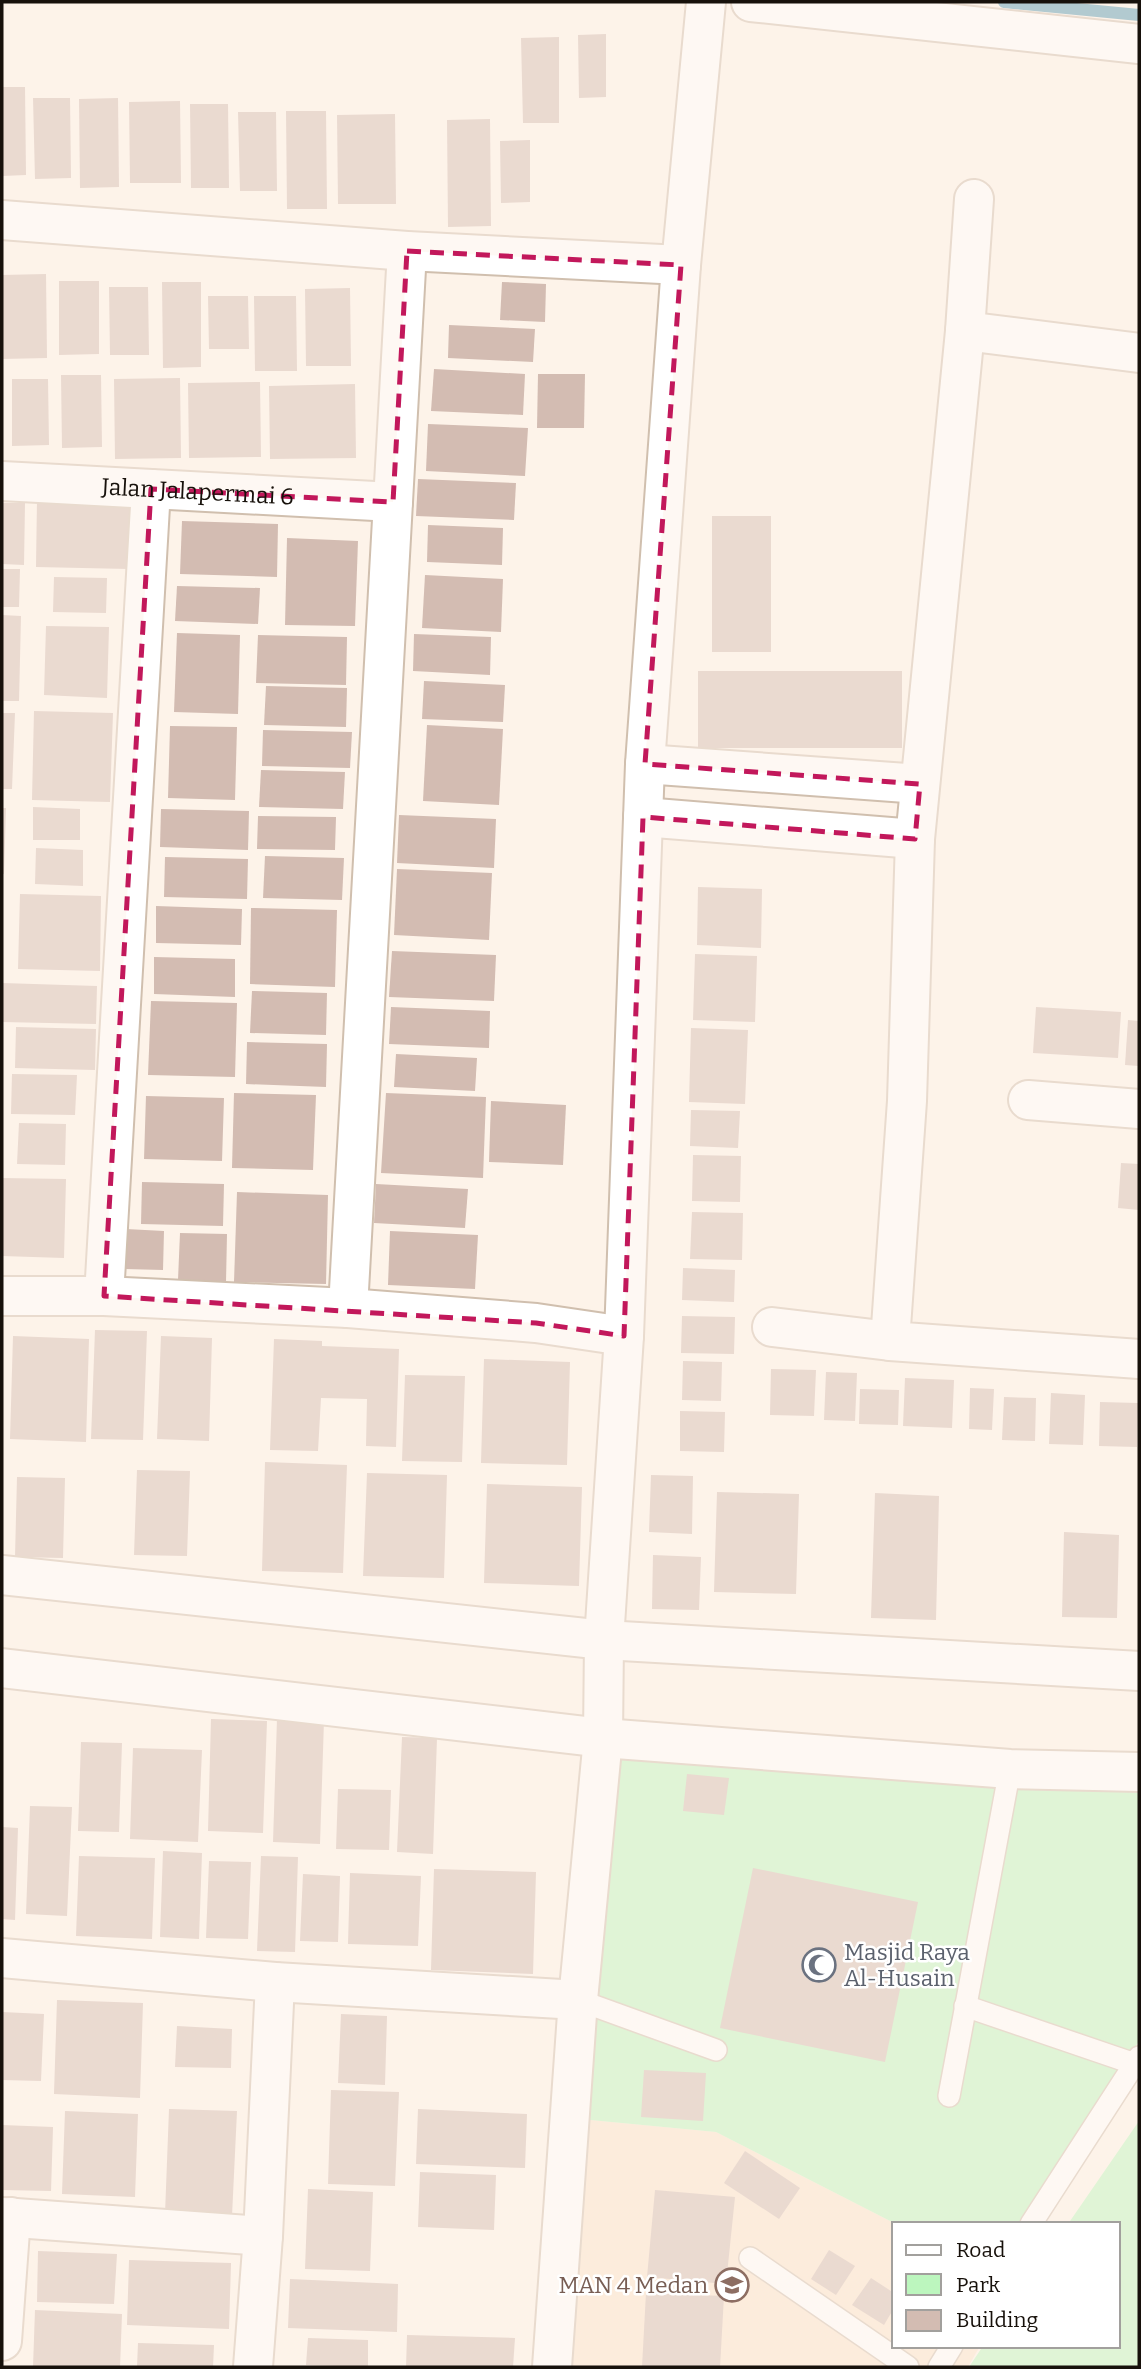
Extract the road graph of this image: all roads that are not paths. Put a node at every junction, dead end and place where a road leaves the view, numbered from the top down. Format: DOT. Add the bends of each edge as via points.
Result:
graph roads {
  1 [pos="706,2"];
  2 [pos="751,2"];
  3 [pos="798,5"];
  4 [pos="1139,44"];
  5 [pos="974,198"];
  6 [pos="2,220"];
  7 [pos="407,251"];
  8 [pos="681,265"];
  9 [pos="965,331"];
  10 [pos="1139,353"];
  11 [pos="2,481"];
  12 [pos="151,489"];
  13 [pos="393,502"];
  14 [pos="645,764"];
  15 [pos="920,784"];
  16 [pos="643,817"];
  17 [pos="915,839"];
  18 [pos="1028,1100"];
  19 [pos="1139,1109"];
  20 [pos="2,1296"];
  21 [pos="104,1296"];
  22 [pos="348,1308"];
  23 [pos="772,1327"];
  24 [pos="624,1336"];
  25 [pos="890,1342"];
  26 [pos="1139,1359"];
  27 [pos="2,1575"];
  28 [pos="604,1640"];
  29 [pos="2,1668"];
  30 [pos="1139,1671"];
  31 [pos="603,1738"];
  32 [pos="1010,1769"];
  33 [pos="1139,1772"];
  34 [pos="2,1958"];
  35 [pos="275,1982"];
  36 [pos="578,2000"];
  37 [pos="965,2006"];
  38 [pos="716,2050"];
  39 [pos="1137,2060"];
  40 [pos="949,2096"];
  41 [pos="6,2217"];
  42 [pos="1032,2222"];
  43 [pos="263,2236"];
  44 [pos="750,2258"];
  45 [pos="2,2342"];
  46 [pos="951,2348"];
  47 [pos="253,2367"];
  48 [pos="552,2367"];
  49 [pos="908,2367"];
  50 [pos="939,2367"];
  1 -- 8 [label="street"];
  2 -- 3 [label="street"];
  3 -- 4 [label="street"];
  5 -- 9 [label="street"];
  6 -- 7 [label="street"];
  7 -- 8 [label="street"];
  7 -- 13 [label="street"];
  8 -- 14 [label="street"];
  9 -- 10 [label="street"];
  9 -- 15 [label="street"];
  11 -- 12 [label="street, Jalan Jalapermai 6"];
  12 -- 13 [label="street, Jalan Jalapermai 6"];
  12 -- 21 [label="street"];
  13 -- 22 [label="street"];
  14 -- 15 [label="street"];
  14 -- 16 [label="street"];
  15 -- 17 [label="street"];
  16 -- 17 [label="street"];
  16 -- 24 [label="street"];
  17 -- 25 [label="street" via="907,1101"];
  18 -- 19 [label="street"];
  20 -- 21 [label="street"];
  21 -- 22 [label="street"];
  22 -- 24 [label="street"];
  23 -- 25 [label="street"];
  24 -- 28 [label="street"];
  25 -- 26 [label="street"];
  27 -- 28 [label="street"];
  28 -- 30 [label="street"];
  28 -- 31 [label="street"];
  29 -- 31 [label="street"];
  31 -- 32 [label="street"];
  31 -- 36 [label="street"];
  32 -- 33 [label="street"];
  32 -- 37 [label="lane"];
  34 -- 35 [label="street"];
  35 -- 36 [label="street"];
  35 -- 43 [label="street"];
  36 -- 38 [label="lane"];
  36 -- 48 [label="street"];
  37 -- 39 [label="lane"];
  37 -- 40 [label="lane"];
  39 -- 42 [label="lane"];
  41 -- 43 [label="street"];
  41 -- 45 [label="street"];
  43 -- 47 [label="street"];
  44 -- 49 [label="lane"];
  46 -- 50 [label="lane"];
}
